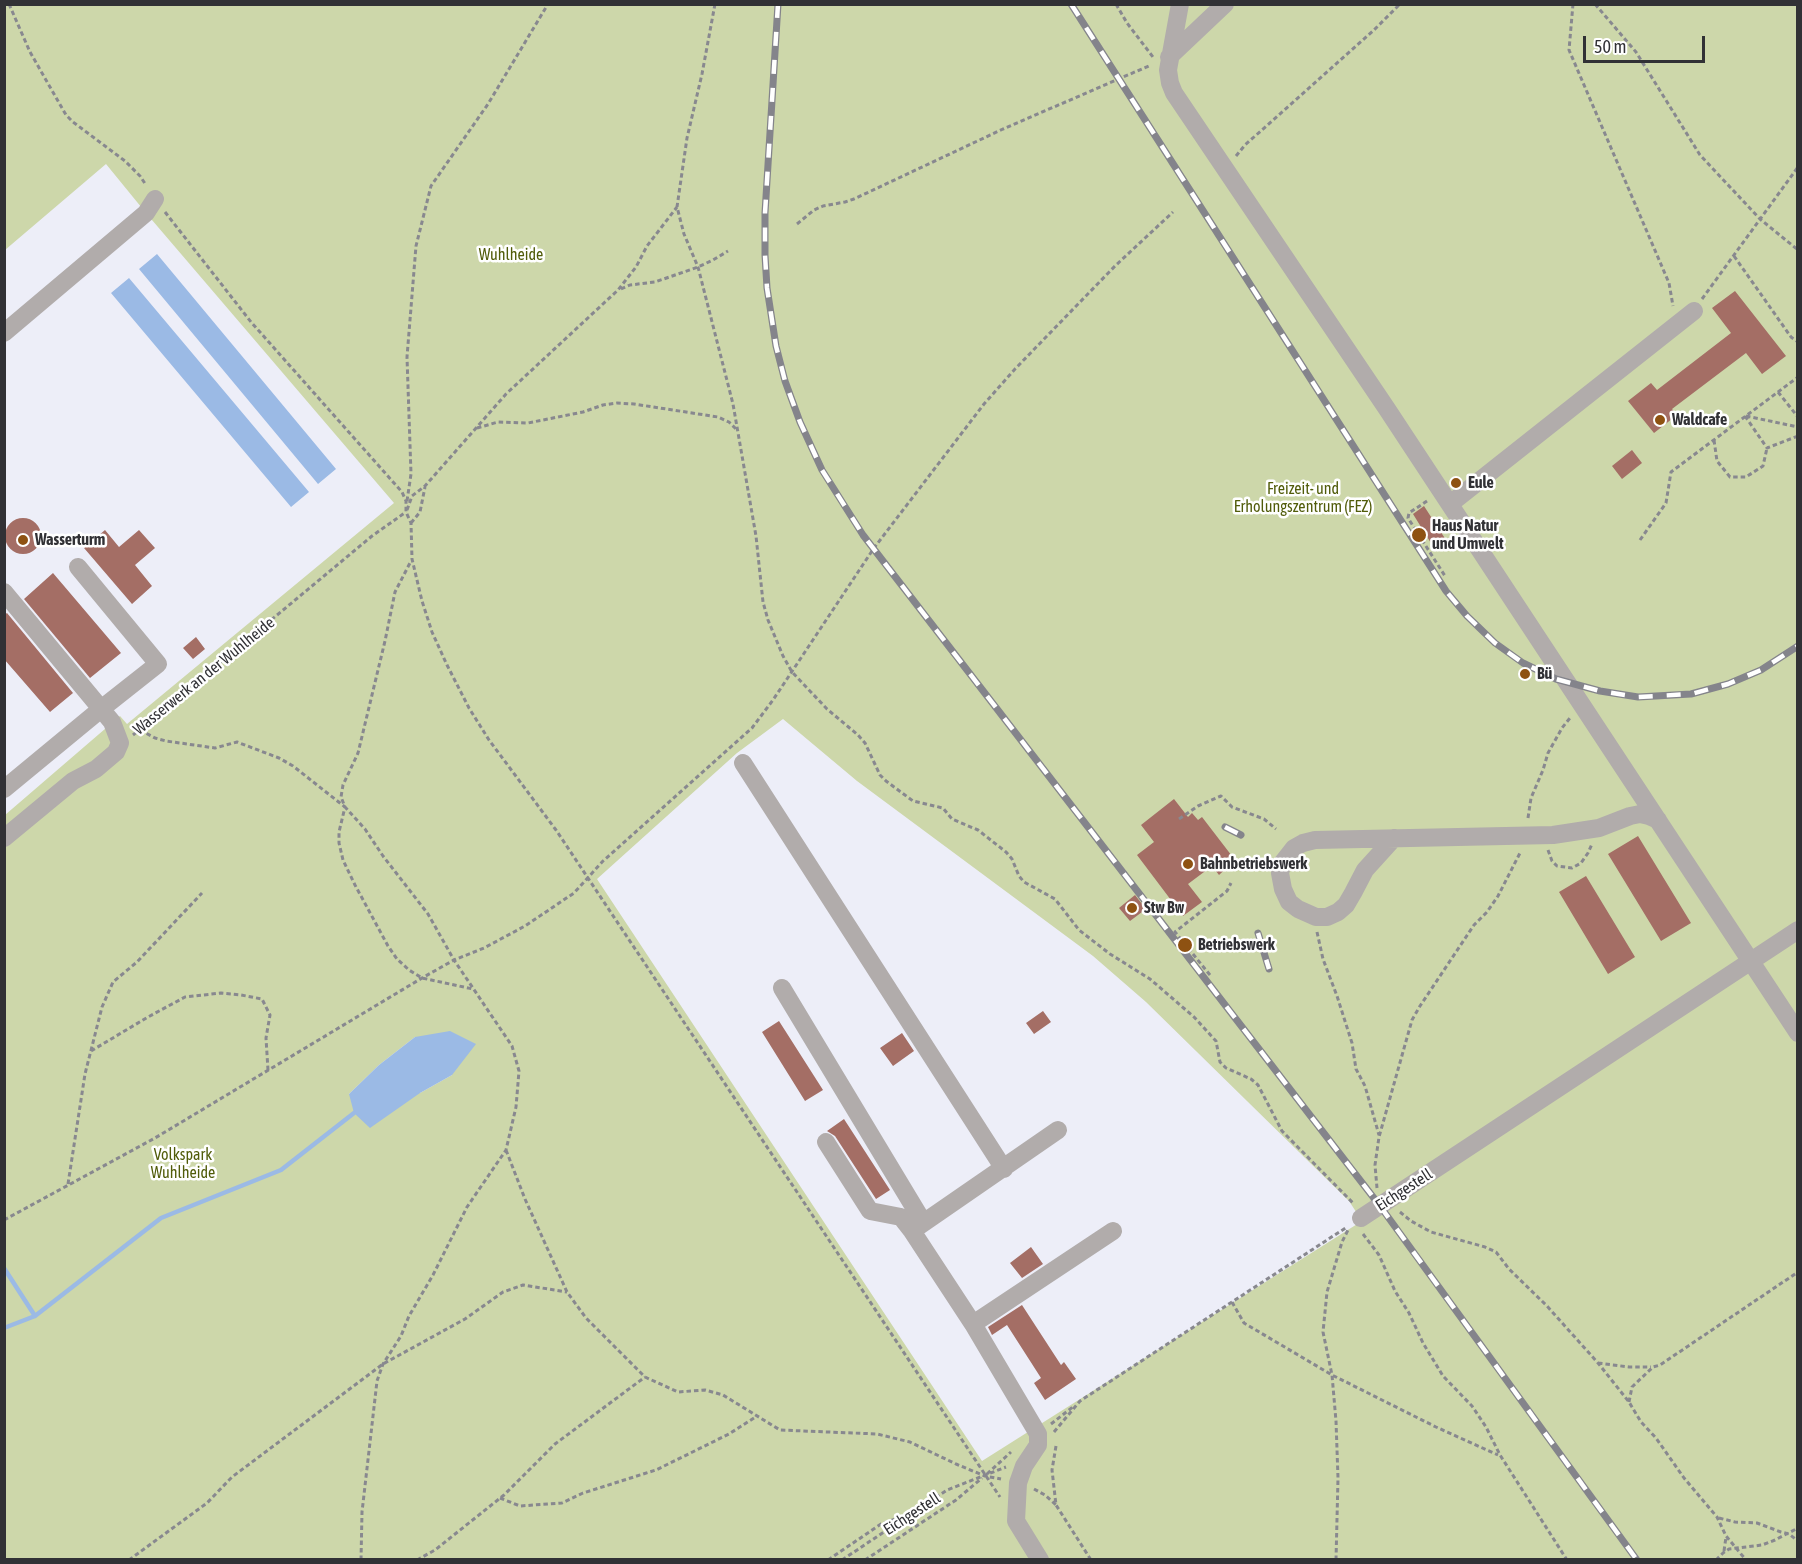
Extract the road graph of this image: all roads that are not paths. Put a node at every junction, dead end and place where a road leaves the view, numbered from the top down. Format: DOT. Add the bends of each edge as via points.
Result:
graph roads {
  1 [pos="1180,4"];
  2 [pos="1225,4"];
  3 [pos="1169,57"];
  4 [pos="155,199"];
  5 [pos="1694,311"];
  6 [pos="4,333"];
  7 [pos="1446,498"];
  8 [pos="78,567"];
  9 [pos="4,592"];
  10 [pos="101,709"];
  11 [pos="743,763"];
  12 [pos="4,789"];
  13 [pos="1658,820"];
  14 [pos="4,838"];
  15 [pos="1394,838"];
  16 [pos="1797,930"];
  17 [pos="1750,962"];
  18 [pos="783,988"];
  19 [pos="1797,1033"];
  20 [pos="1058,1130"];
  21 [pos="826,1142"];
  22 [pos="1004,1169"];
  23 [pos="1359,1223"];
  24 [pos="917,1226"];
  25 [pos="1113,1231"];
  26 [pos="973,1324"];
  27 [pos="1040,1560"];
  1 -- 3 [label="lane"];
  2 -- 3 [label="lane"];
  3 -- 7 [label="lane" via="1174,93"];
  4 -- 6 [label="lane" via="146,213"];
  5 -- 7 [label="lane"];
  7 -- 13 [label="lane"];
  8 -- 10 [label="lane" via="158,664"];
  9 -- 10 [label="lane"];
  10 -- 12 [label="lane"];
  10 -- 14 [label="lane, Wasserwerk an der Wuhlheide" via="112,722 120,742 116,752"];
  11 -- 22 [label="lane"];
  13 -- 15 [label="lane" via="1640,814 1599,828 1553,835"];
  13 -- 17 [label="lane"];
  15 -- 15 [label="lane" via="1303,843 1282,862 1282,889 1289,902 1316,917 1338,912 1365,870"];
  16 -- 17 [label="lane, Eichgestell"];
  17 -- 19 [label="lane"];
  17 -- 23 [label="lane, Eichgestell"];
  18 -- 24 [label="lane"];
  20 -- 22 [label="lane"];
  21 -- 24 [label="lane" via="870,1211 901,1217"];
  22 -- 24 [label="lane"];
  24 -- 26 [label="lane"];
  25 -- 26 [label="lane"];
  26 -- 27 [label="lane" via="1038,1434 1038,1446 1021,1474 1016,1521"];
}
